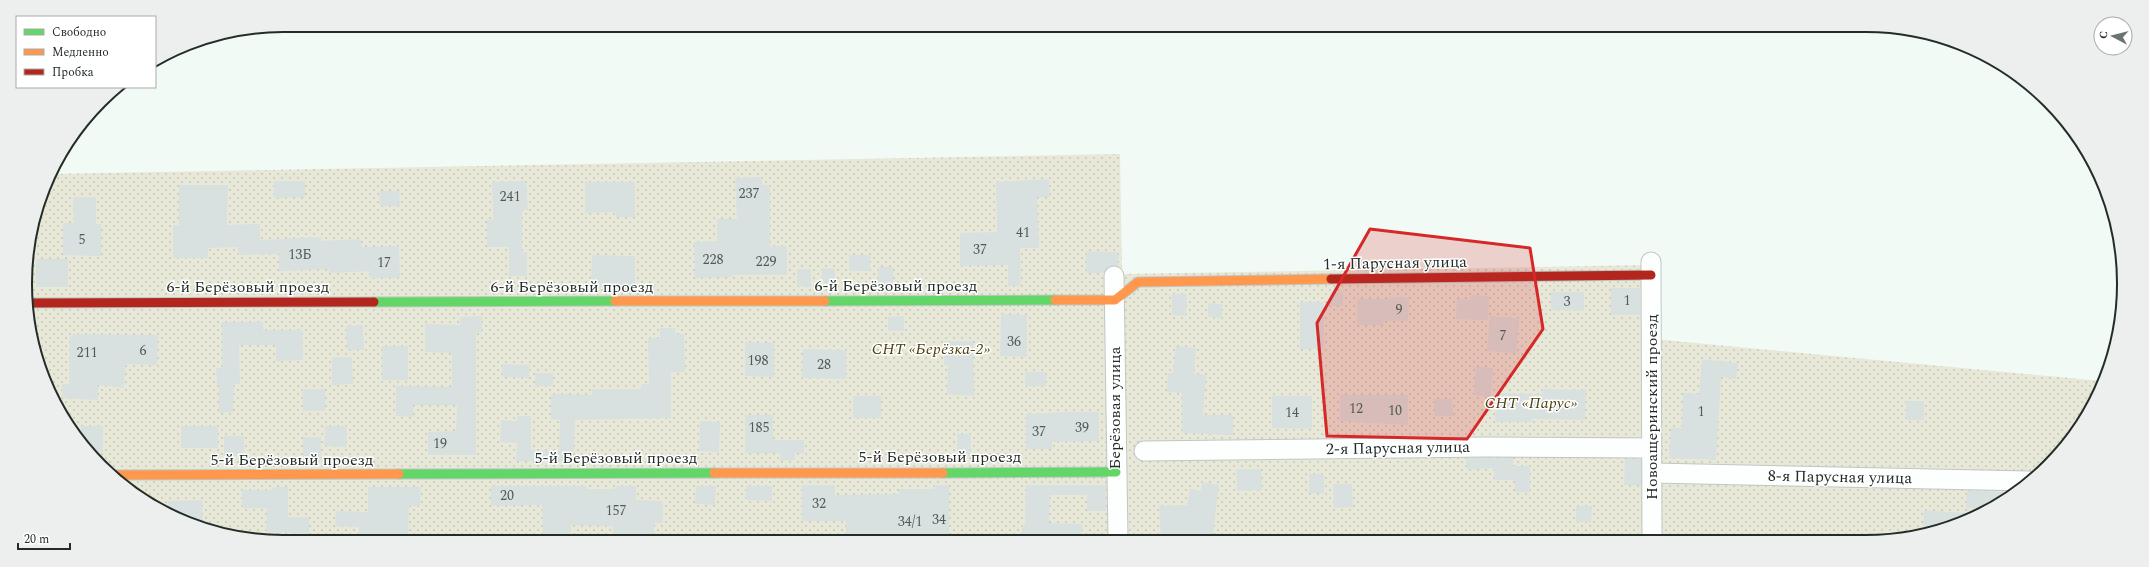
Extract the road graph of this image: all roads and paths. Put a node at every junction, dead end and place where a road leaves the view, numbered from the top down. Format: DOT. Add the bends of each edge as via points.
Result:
graph roads {
  1 [pos="1651,268"];
  2 [pos="1114,276"];
  3 [pos="1115,300"];
  4 [pos="33,303"];
  5 [pos="1652,448"];
  6 [pos="1144,451"];
  7 [pos="1116,472"];
  8 [pos="1652,473"];
  9 [pos="120,475"];
  10 [pos="2022,481"];
  11 [pos="1118,535"];
  12 [pos="1652,535"];
  1 -- 3 [label="street, 1-я Парусная улица" via="1138,282"];
  1 -- 5 [label="street, Новоащеринский проезд"];
  2 -- 3 [label="street, Берёзовая улица"];
  3 -- 4 [label="street, 6-й Берёзовый проезд"];
  3 -- 7 [label="street, Берёзовая улица"];
  5 -- 6 [label="street, 2-я Парусная улица" via="1479,447"];
  5 -- 8 [label="street, Новоащеринский проезд"];
  7 -- 9 [label="street, 5-й Берёзовый проезд"];
  7 -- 11 [label="street, Берёзовая улица"];
  8 -- 10 [label="street, 8-я Парусная улица"];
  8 -- 12 [label="street, Новоащеринский проезд"];
}
